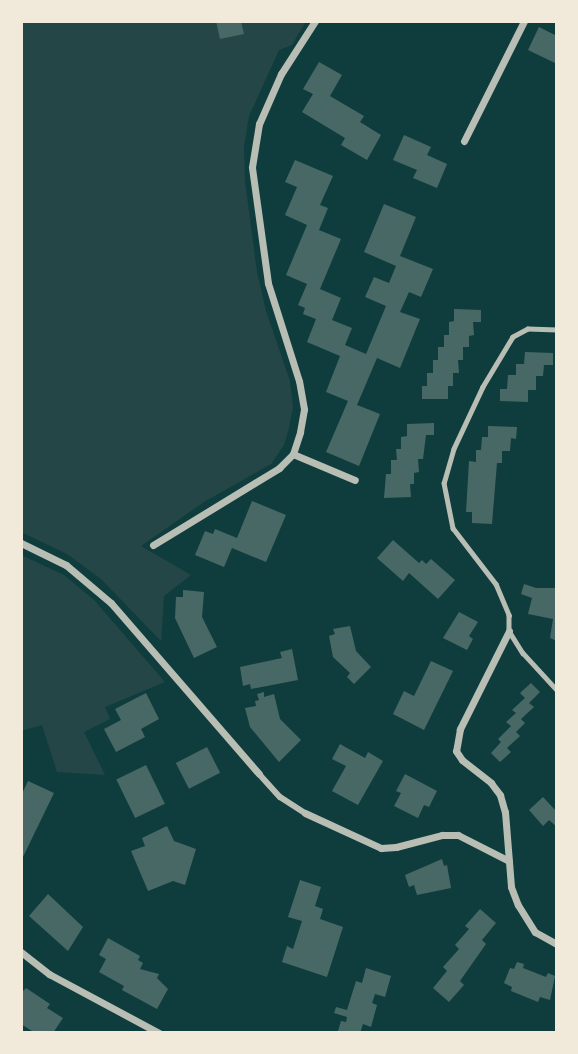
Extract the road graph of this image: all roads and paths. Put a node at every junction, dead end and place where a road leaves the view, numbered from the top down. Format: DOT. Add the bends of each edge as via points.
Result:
graph roads {
  1 [pos="315,21"];
  2 [pos="524,21"];
  3 [pos="464,141"];
  4 [pos="557,330"];
  5 [pos="293,454"];
  6 [pos="355,480"];
  7 [pos="21,543"];
  8 [pos="153,545"];
  9 [pos="509,631"];
  10 [pos="557,690"];
  11 [pos="259,774"];
  12 [pos="305,813"];
  13 [pos="509,861"];
  14 [pos="557,944"];
  15 [pos="21,952"];
  16 [pos="159,1033"];
  1 -- 5 [label="street" via="281,74 259,124 252,167 268,283 304,409"];
  2 -- 3 [label="street"];
  4 -- 9 [label="lane" via="528,329 513,337 483,387 454,449 444,483 453,528 496,584 509,615"];
  5 -- 6 [label="street"];
  5 -- 8 [label="street" via="279,468"];
  7 -- 11 [label="street" via="65,565 111,603"];
  9 -- 10 [label="lane"];
  9 -- 13 [label="street" via="455,743 462,761 500,795"];
  11 -- 12 [label="street" via="279,797"];
  12 -- 13 [label="street" via="381,848 457,835"];
  13 -- 14 [label="street" via="511,887 525,920 535,932"];
  15 -- 16 [label="street" via="49,974"];
}
